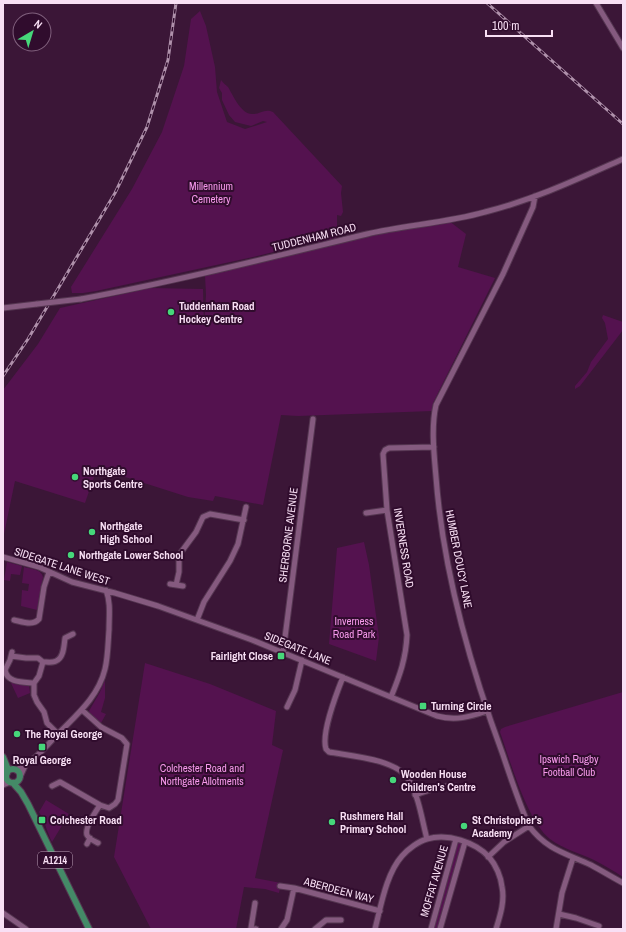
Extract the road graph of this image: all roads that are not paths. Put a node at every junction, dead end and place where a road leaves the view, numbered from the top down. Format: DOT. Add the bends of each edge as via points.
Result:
graph roads {
  1 [pos="596,3"];
  2 [pos="623,48"];
  3 [pos="623,159"];
  4 [pos="535,196"];
  5 [pos="3,308"];
  6 [pos="313,419"];
  7 [pos="434,447"];
  8 [pos="246,507"];
  9 [pos="387,510"];
  10 [pos="366,514"];
  11 [pos="244,520"];
  12 [pos="3,558"];
  13 [pos="49,572"];
  14 [pos="183,586"];
  15 [pos="106,590"];
  16 [pos="115,593"];
  17 [pos="110,607"];
  18 [pos="14,620"];
  19 [pos="197,620"];
  20 [pos="61,632"];
  21 [pos="73,634"];
  22 [pos="65,638"];
  23 [pos="283,653"];
  24 [pos="302,660"];
  25 [pos="43,662"];
  26 [pos="343,677"];
  27 [pos="34,683"];
  28 [pos="392,697"];
  29 [pos="287,707"];
  30 [pos="82,710"];
  31 [pos="487,711"];
  32 [pos="58,734"];
  33 [pos="4,759"];
  34 [pos="26,765"];
  35 [pos="15,770"];
  36 [pos="19,778"];
  37 [pos="7,781"];
  38 [pos="52,786"];
  39 [pos="467,788"];
  40 [pos="21,792"];
  41 [pos="415,795"];
  42 [pos="100,805"];
  43 [pos="529,826"];
  44 [pos="90,838"];
  45 [pos="427,839"];
  46 [pos="456,839"];
  47 [pos="465,842"];
  48 [pos="98,843"];
  49 [pos="87,844"];
  50 [pos="488,857"];
  51 [pos="574,858"];
  52 [pos="623,883"];
  53 [pos="280,886"];
  54 [pos="294,888"];
  55 [pos="255,903"];
  56 [pos="380,911"];
  57 [pos="3,913"];
  58 [pos="559,914"];
  59 [pos="340,920"];
  60 [pos="599,926"];
  61 [pos="26,929"];
  62 [pos="89,929"];
  63 [pos="256,929"];
  64 [pos="281,929"];
  65 [pos="315,929"];
  66 [pos="375,929"];
  67 [pos="431,929"];
  68 [pos="440,929"];
  69 [pos="496,929"];
  70 [pos="556,929"];
  1 -- 2 [label="street"];
  3 -- 4 [label="street, TUDDENHAM ROAD"];
  4 -- 5 [label="street, TUDDENHAM ROAD, bridge" via="470,216 396,228 121,292"];
  4 -- 7 [label="street, HUMBER DOUCY LANE" via="534,208 503,274 436,405"];
  6 -- 23 [label="street, SHERBORNE AVENUE"];
  7 -- 9 [label="street, INVERNESS ROAD" via="389,448 384,452"];
  7 -- 31 [label="street, HUMBER DOUCY LANE" via="438,504 453,588"];
  8 -- 11 [label="street"];
  9 -- 10 [label="street"];
  9 -- 28 [label="street, INVERNESS ROAD" via="407,635 407,651"];
  11 -- 14 [label="street" via="210,514 203,517 196,532 179,555 178,572 173,584"];
  11 -- 19 [label="street" via="236,549 204,602"];
  12 -- 13 [label="street, SIDEGATE LANE WEST"];
  13 -- 15 [label="street, SIDEGATE LANE WEST" via="72,582"];
  13 -- 18 [label="street" via="39,619 33,623"];
  15 -- 16 [label="street, SIDEGATE LANE WEST"];
  15 -- 17 [label="street"];
  16 -- 17 [label="street"];
  16 -- 19 [label="street, SIDEGATE LANE"];
  17 -- 30 [label="street" via="105,668 95,693"];
  19 -- 23 [label="street, SIDEGATE LANE"];
  20 -- 22 [label="street"];
  21 -- 22 [label="street"];
  22 -- 25 [label="street" via="59,659"];
  23 -- 24 [label="street, SIDEGATE LANE"];
  24 -- 26 [label="street, SIDEGATE LANE"];
  24 -- 29 [label="street" via="295,690"];
  25 -- 27 [label="street"];
  25 -- 27 [label="street" via="38,658 11,654 5,670 8,677 12,680"];
  26 -- 28 [label="street, SIDEGATE LANE"];
  26 -- 41 [label="street" via="333,704 325,740 326,749 329,752 381,762 398,768 409,780"];
  27 -- 32 [label="street" via="35,699 44,712 47,723"];
  28 -- 31 [label="street, SIDEGATE LANE" via="445,718 465,718"];
  30 -- 32 [label="street"];
  30 -- 42 [label="street" via="101,727 122,738 127,747 118,800 109,808"];
  31 -- 43 [label="street, HUMBER DOUCY LANE"];
  32 -- 34 [label="street"];
  33 -- 35 [label="main road"];
  33 -- 37 [label="main road"];
  34 -- 35 [label="street"];
  34 -- 36 [label="street"];
  35 -- 36 [label="main road" via="19,773"];
  35 -- 37 [label="main road" via="10,770"];
  36 -- 37 [label="main road" via="16,782"];
  36 -- 40 [label="main road, A1214"];
  37 -- 40 [label="main road, A1214"];
  38 -- 42 [label="street" via="60,782"];
  39 -- 41 [label="street" via="447,785"];
  40 -- 62 [label="main road, A1214"];
  41 -- 45 [label="street"];
  42 -- 44 [label="street" via="87,826 87,835"];
  43 -- 50 [label="street" via="504,842"];
  43 -- 51 [label="street, HUMBER DOUCY LANE" via="550,847"];
  44 -- 48 [label="street"];
  44 -- 49 [label="street"];
  45 -- 46 [label="street"];
  45 -- 56 [label="street" via="403,855 395,866"];
  46 -- 47 [label="street"];
  46 -- 67 [label="street, MOFFAT AVENUE"];
  47 -- 50 [label="street" via="475,846"];
  47 -- 68 [label="street, MOFFAT AVENUE"];
  50 -- 69 [label="street" via="497,870 503,892"];
  51 -- 52 [label="street, HUMBER DOUCY LANE"];
  51 -- 58 [label="street" via="564,886"];
  53 -- 54 [label="street, ABERDEEN WAY"];
  54 -- 56 [label="street, ABERDEEN WAY"];
  54 -- 64 [label="street" via="287,920"];
  55 -- 63 [label="street" via="251,928"];
  56 -- 66 [label="street"];
  57 -- 61 [label="street"];
  58 -- 60 [label="street"];
  58 -- 70 [label="street"];
  59 -- 65 [label="street" via="326,920"];
}
